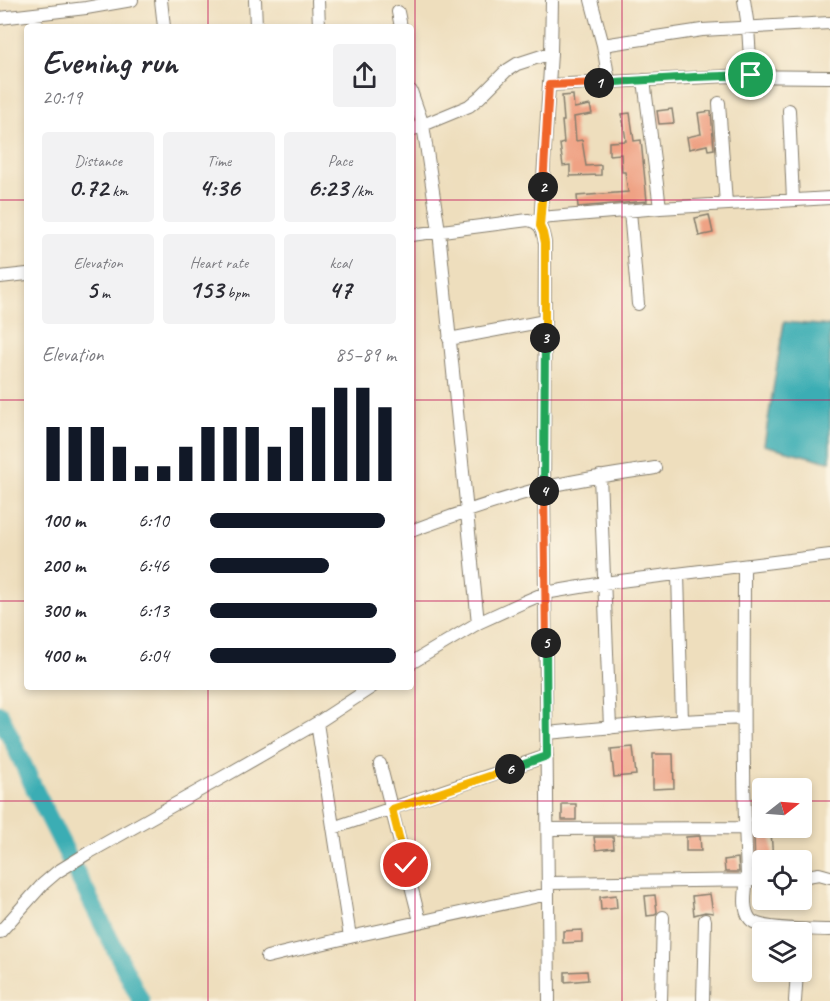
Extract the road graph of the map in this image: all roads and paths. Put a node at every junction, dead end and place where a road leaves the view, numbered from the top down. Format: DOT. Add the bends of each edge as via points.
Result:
graph roads {
  1 [pos="132,0"];
  2 [pos="161,0"];
  3 [pos="255,0"];
  4 [pos="318,0"];
  5 [pos="552,0"];
  6 [pos="591,0"];
  7 [pos="744,0"];
  8 [pos="398,12"];
  9 [pos="0,18"];
  10 [pos="36,21"];
  11 [pos="830,23"];
  12 [pos="164,24"];
  13 [pos="256,24"];
  14 [pos="319,24"];
  15 [pos="401,24"];
  16 [pos="748,27"];
  17 [pos="603,45"];
  18 [pos="551,52"];
  19 [pos="751,75"];
  20 [pos="830,77"];
  21 [pos="645,80"];
  22 [pos="609,82"];
  23 [pos="549,85"];
  24 [pos="414,99"];
  25 [pos="719,103"];
  26 [pos="789,110"];
  27 [pos="423,124"];
  28 [pos="414,128"];
  29 [pos="830,198"];
  30 [pos="793,200"];
  31 [pos="726,204"];
  32 [pos="660,208"];
  33 [pos="630,211"];
  34 [pos="540,222"];
  35 [pos="439,231"];
  36 [pos="414,235"];
  37 [pos="24,274"];
  38 [pos="0,277"];
  39 [pos="638,304"];
  40 [pos="545,321"];
  41 [pos="449,339"];
  42 [pos="655,468"];
  43 [pos="600,476"];
  44 [pos="544,488"];
  45 [pos="466,511"];
  46 [pos="414,530"];
  47 [pos="830,555"];
  48 [pos="744,566"];
  49 [pos="678,574"];
  50 [pos="604,583"];
  51 [pos="545,593"];
  52 [pos="478,623"];
  53 [pos="414,661"];
  54 [pos="367,690"];
  55 [pos="743,718"];
  56 [pos="682,721"];
  57 [pos="317,723"];
  58 [pos="610,728"];
  59 [pos="547,734"];
  60 [pos="547,756"];
  61 [pos="380,764"];
  62 [pos="392,809"];
  63 [pos="333,828"];
  64 [pos="744,828"];
  65 [pos="548,829"];
  66 [pos="812,875"];
  67 [pos="830,877"];
  68 [pos="747,881"];
  69 [pos="752,881"];
  70 [pos="548,889"];
  71 [pos="663,916"];
  72 [pos="705,920"];
  73 [pos="420,921"];
  74 [pos="753,922"];
  75 [pos="830,930"];
  76 [pos="812,931"];
  77 [pos="0,932"];
  78 [pos="350,936"];
  79 [pos="267,957"];
  80 [pos="796,982"];
  81 [pos="549,1001"];
  82 [pos="661,1001"];
  83 [pos="703,1001"];
  84 [pos="795,1001"];
  1 -- 10 [label="street"];
  2 -- 12 [label="street"];
  3 -- 13 [label="street"];
  4 -- 14 [label="street"];
  5 -- 18 [label="street"];
  6 -- 17 [label="street"];
  7 -- 16 [label="street"];
  8 -- 15 [label="street"];
  9 -- 10 [label="street"];
  11 -- 16 [label="street"];
  16 -- 17 [label="street"];
  16 -- 19 [label="street"];
  17 -- 22 [label="street"];
  18 -- 23 [label="street"];
  18 -- 27 [label="street" via="506,71 469,106"];
  19 -- 20 [label="street"];
  19 -- 21 [label="street"];
  21 -- 22 [label="street"];
  21 -- 32 [label="street"];
  22 -- 23 [label="street"];
  23 -- 34 [label="street"];
  24 -- 27 [label="street"];
  25 -- 31 [label="street"];
  26 -- 30 [label="street"];
  27 -- 28 [label="street"];
  27 -- 35 [label="street"];
  29 -- 30 [label="street"];
  30 -- 31 [label="street"];
  31 -- 32 [label="street"];
  32 -- 33 [label="street"];
  33 -- 34 [label="street"];
  33 -- 39 [label="street"];
  34 -- 35 [label="street" via="528,220"];
  34 -- 40 [label="street" via="545,243"];
  35 -- 36 [label="street"];
  35 -- 41 [label="street"];
  37 -- 38 [label="street"];
  40 -- 41 [label="street"];
  40 -- 44 [label="street"];
  41 -- 45 [label="street"];
  42 -- 43 [label="street"];
  43 -- 44 [label="street"];
  43 -- 50 [label="street"];
  44 -- 45 [label="street"];
  44 -- 51 [label="street"];
  45 -- 46 [label="street"];
  45 -- 52 [label="street"];
  47 -- 48 [label="street"];
  48 -- 49 [label="street"];
  48 -- 55 [label="street"];
  49 -- 50 [label="street"];
  49 -- 56 [label="street"];
  50 -- 51 [label="street"];
  50 -- 58 [label="street"];
  51 -- 52 [label="street"];
  51 -- 59 [label="street"];
  52 -- 53 [label="street"];
  54 -- 57 [label="street"];
  55 -- 56 [label="street"];
  55 -- 64 [label="street"];
  56 -- 58 [label="street"];
  57 -- 63 [label="street"];
  57 -- 77 [label="street" via="57,872"];
  58 -- 59 [label="street"];
  59 -- 60 [label="street"];
  60 -- 62 [label="street"];
  60 -- 65 [label="street"];
  61 -- 62 [label="street"];
  62 -- 63 [label="street"];
  62 -- 73 [label="street"];
  63 -- 78 [label="street"];
  64 -- 65 [label="street"];
  64 -- 68 [label="street"];
  65 -- 70 [label="street"];
  66 -- 67 [label="street"];
  68 -- 69 [label="street"];
  68 -- 70 [label="street"];
  68 -- 74 [label="street" via="746,908"];
  70 -- 73 [label="street"];
  70 -- 81 [label="street"];
  71 -- 82 [label="street"];
  72 -- 83 [label="street"];
  73 -- 78 [label="street"];
  75 -- 76 [label="street"];
  78 -- 79 [label="street"];
  80 -- 84 [label="street"];
}
